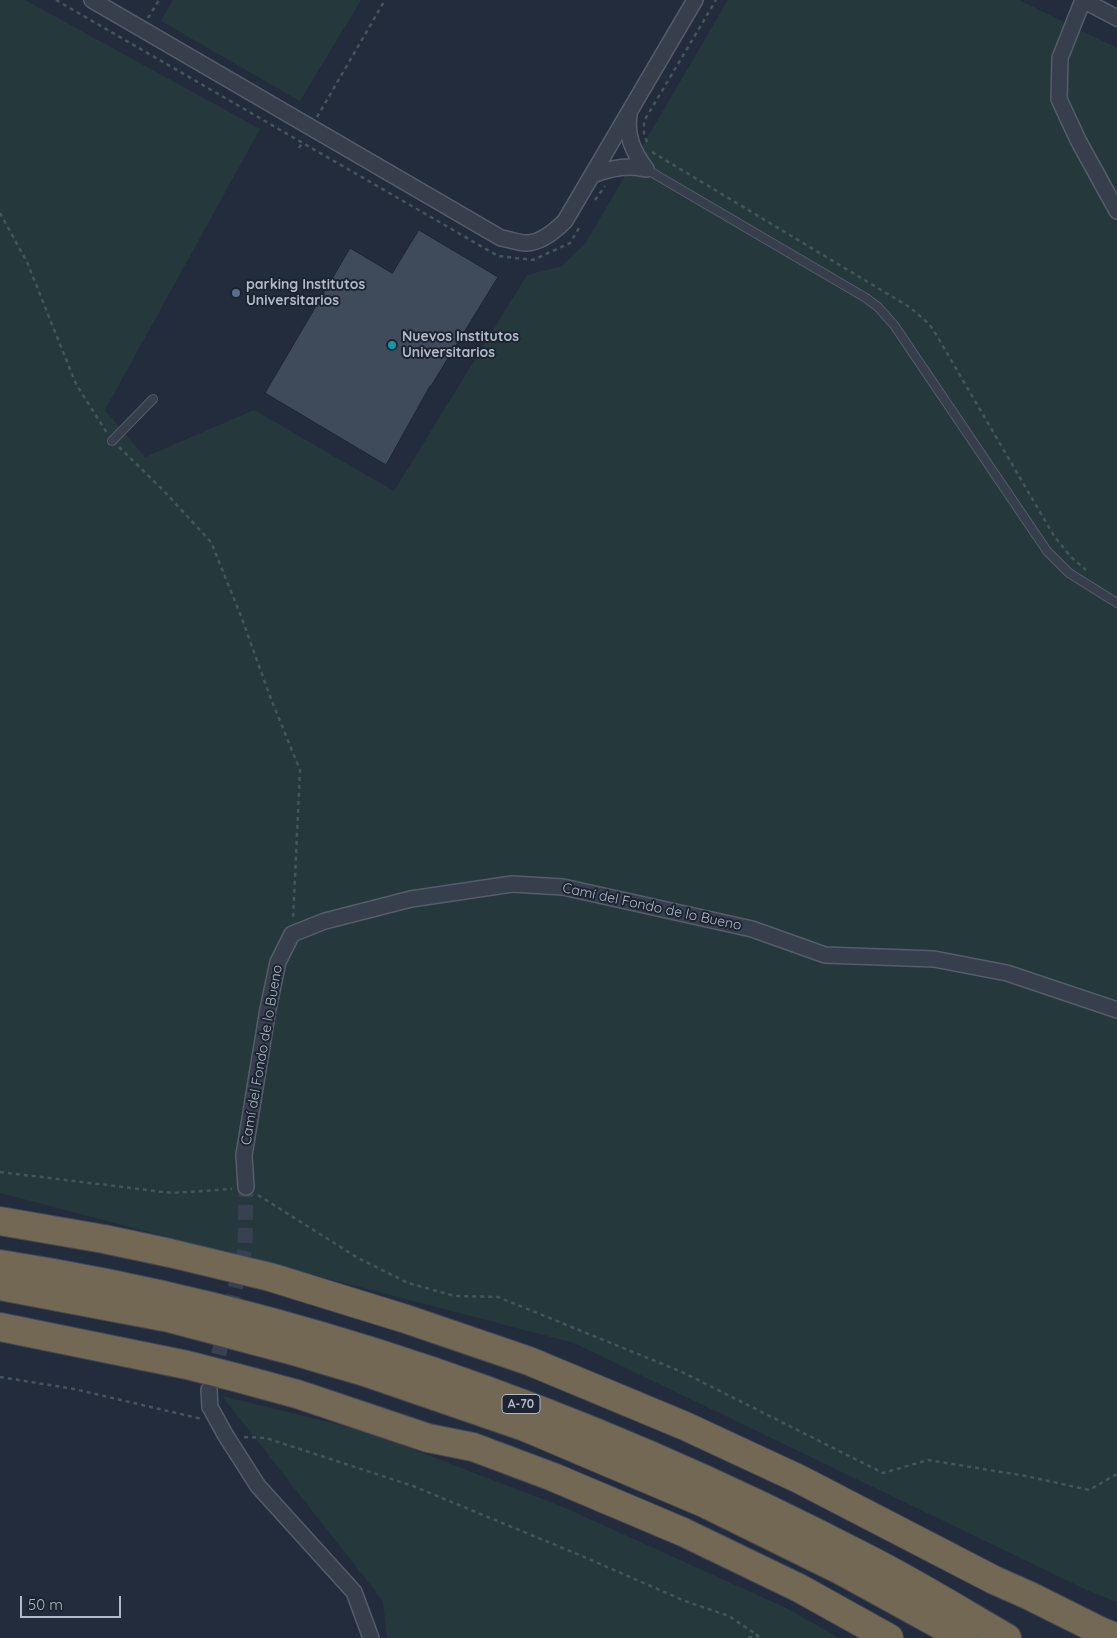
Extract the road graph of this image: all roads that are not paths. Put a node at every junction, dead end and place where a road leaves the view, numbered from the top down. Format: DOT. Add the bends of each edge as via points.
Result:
graph roads {
  1 [pos="92,0"];
  2 [pos="696,0"];
  3 [pos="1083,0"];
  4 [pos="1117,18"];
  5 [pos="629,114"];
  6 [pos="643,166"];
  7 [pos="593,175"];
  8 [pos="1117,211"];
  9 [pos="153,400"];
  10 [pos="112,441"];
  11 [pos="1117,603"];
  12 [pos="1117,1010"];
  13 [pos="246,1188"];
  14 [pos="0,1221"];
  15 [pos="0,1264"];
  16 [pos="0,1286"];
  17 [pos="0,1297"];
  18 [pos="102,1304"];
  19 [pos="0,1328"];
  20 [pos="209,1390"];
  21 [pos="994,1580"];
  22 [pos="371,1638"];
  23 [pos="889,1638"];
  24 [pos="964,1638"];
  25 [pos="1007,1638"];
  26 [pos="1085,1638"];
  27 [pos="1117,1638"];
  1 -- 7 [label="street" via="501,238 526,243 556,229 565,221"];
  2 -- 5 [label="street"];
  3 -- 4 [label="street"];
  3 -- 8 [label="street" via="1060,58 1059,99"];
  5 -- 6 [label="street" via="627,130"];
  5 -- 7 [label="street"];
  6 -- 7 [label="street" via="607,169"];
  6 -- 11 [label="lane" via="878,307 894,325 1047,551 1069,573"];
  9 -- 10 [label="lane"];
  12 -- 13 [label="street, Camí del Fondo de lo Bueno" via="1007,973 934,959 825,955 752,929 563,887 512,884 411,899 325,921 292,934 278,962 268,1009 244,1155"];
  14 -- 21 [label="highway" via="170,1252 270,1278 529,1361 764,1462"];
  15 -- 25 [label="highway, A-70" via="150,1291 262,1318 501,1396 595,1432 756,1504 871,1560"];
  16 -- 18 [label="highway, A-70"];
  17 -- 18 [label="highway" via="73,1309"];
  18 -- 24 [label="highway, A-70" via="301,1353 525,1427 704,1503 842,1571"];
  19 -- 23 [label="highway" via="212,1371 297,1394 428,1438 473,1447 683,1532 799,1588"];
  20 -- 22 [label="street" via="210,1407 258,1486 354,1592"];
  21 -- 26 [label="highway"];
  21 -- 27 [label="highway"];
}
